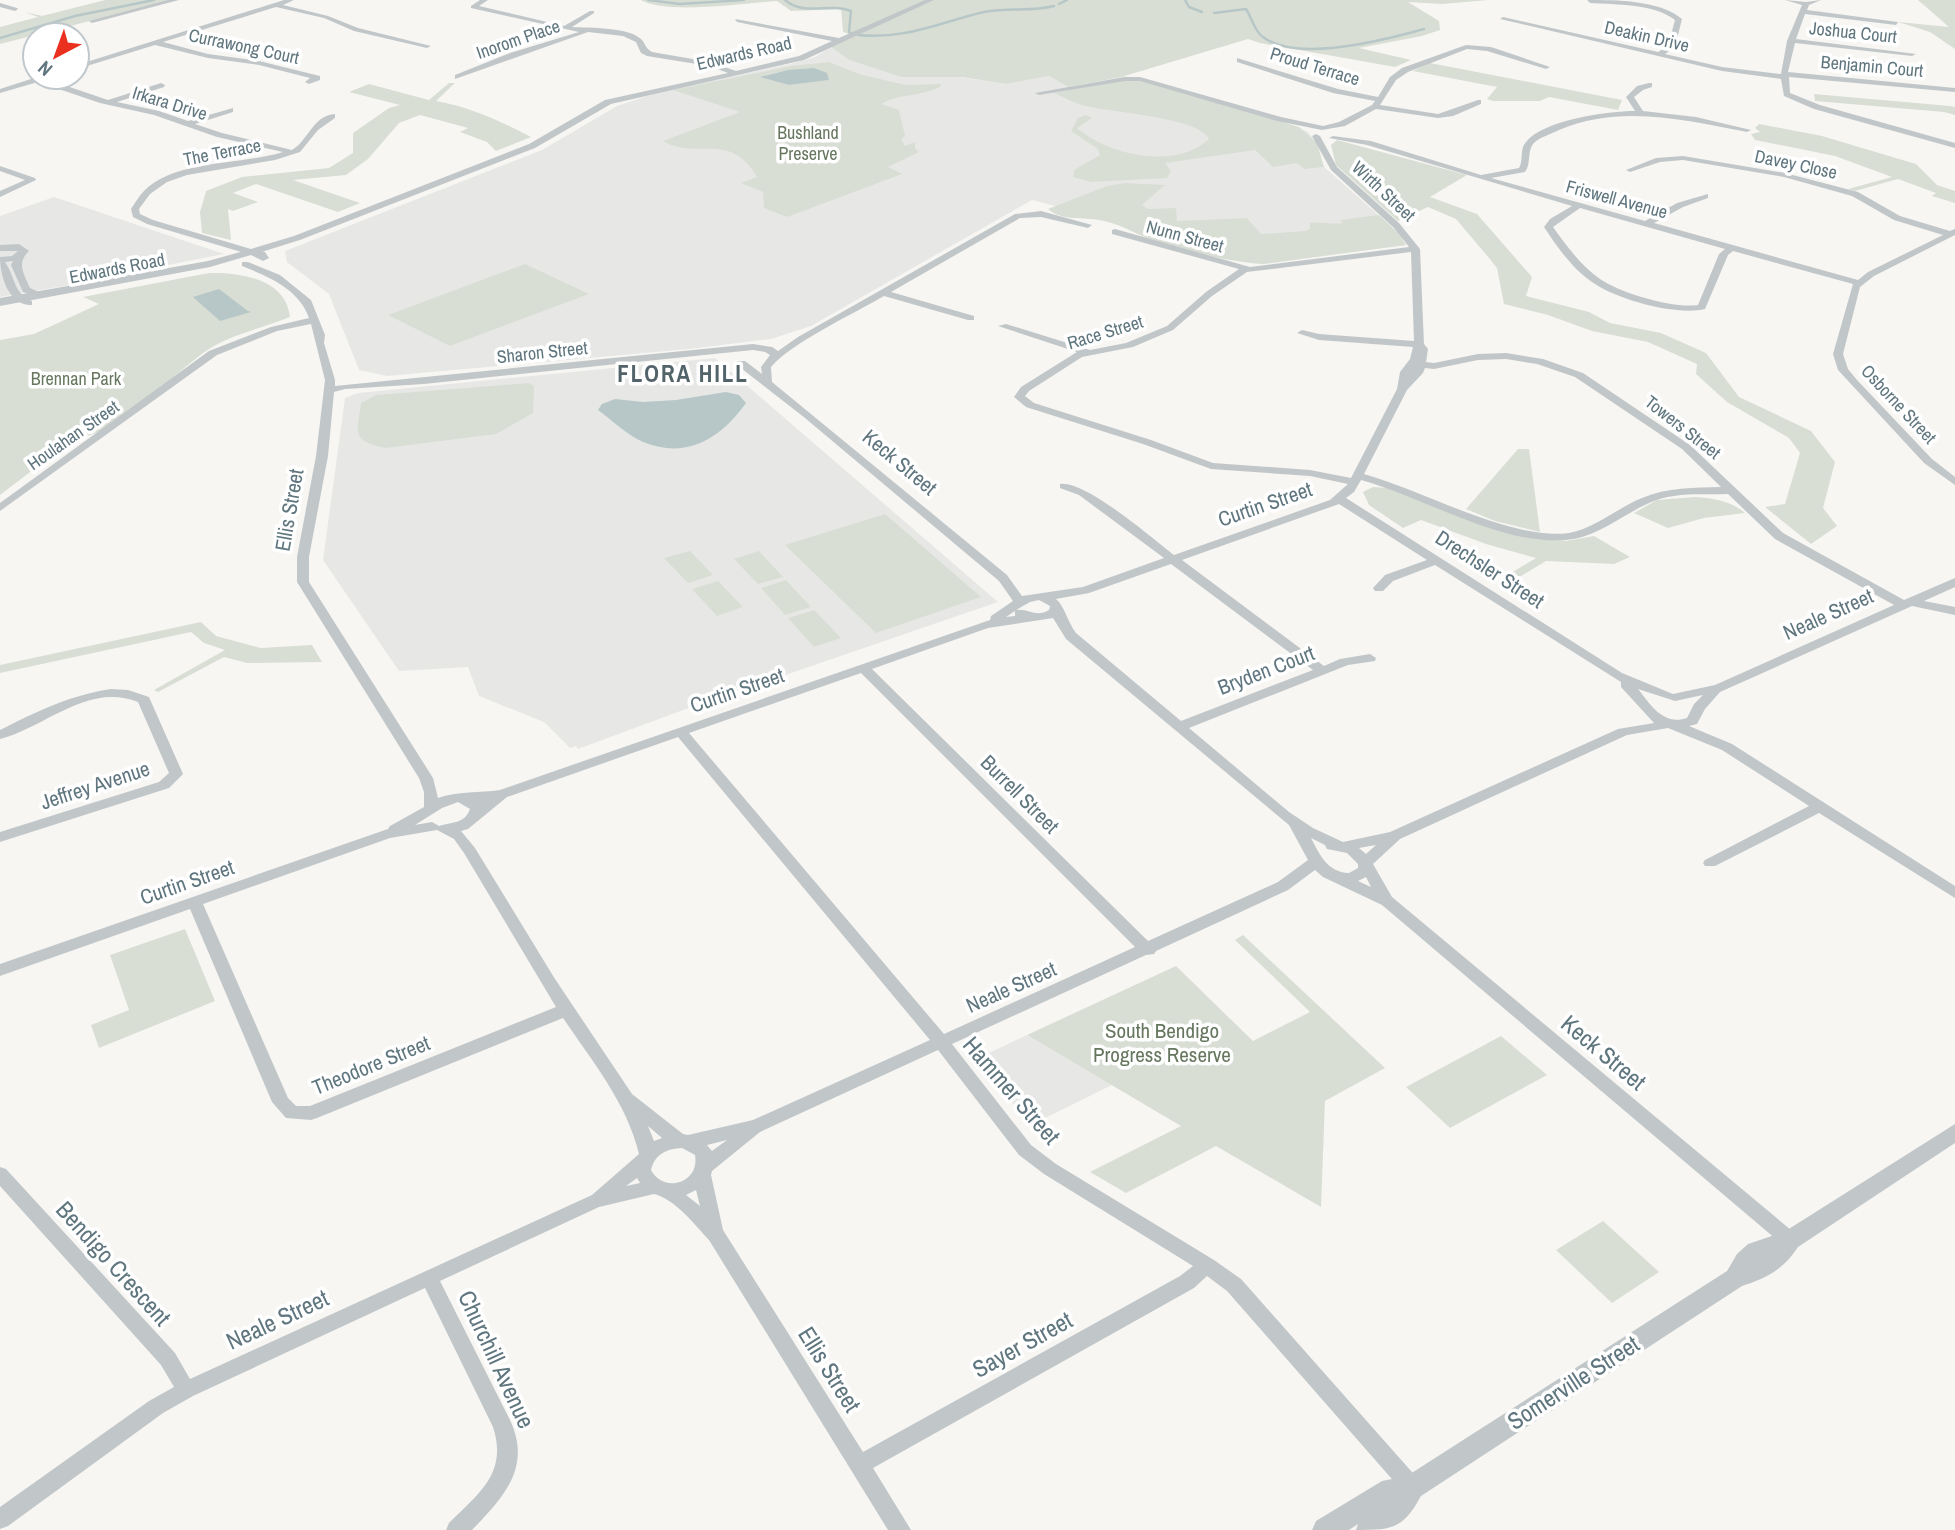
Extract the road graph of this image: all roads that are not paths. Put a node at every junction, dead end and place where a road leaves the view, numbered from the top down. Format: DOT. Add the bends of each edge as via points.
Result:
graph roads {
  1 [pos="176,0"];
  2 [pos="485,0"];
  3 [pos="931,0"];
  4 [pos="1788,0"];
  5 [pos="1818,0"];
  6 [pos="287,1"];
  7 [pos="1590,1"];
  8 [pos="275,2"];
  9 [pos="0,5"];
  10 [pos="1805,8"];
  11 [pos="15,9"];
  12 [pos="592,12"];
  13 [pos="1503,19"];
  14 [pos="737,20"];
  15 [pos="92,21"];
  16 [pos="1896,23"];
  17 [pos="565,28"];
  18 [pos="588,30"];
  19 [pos="841,41"];
  20 [pos="1791,41"];
  21 [pos="155,42"];
  22 [pos="427,46"];
  23 [pos="1912,54"];
  24 [pos="1659,55"];
  25 [pos="1240,60"];
  26 [pos="91,63"];
  27 [pos="1546,67"];
  28 [pos="736,73"];
  29 [pos="1786,76"];
  30 [pos="458,77"];
  31 [pos="309,82"];
  32 [pos="21,84"];
  33 [pos="162,84"];
  34 [pos="1649,85"];
  35 [pos="1955,90"];
  36 [pos="0,91"];
  37 [pos="78,91"];
  38 [pos="1039,93"];
  39 [pos="108,102"];
  40 [pos="588,102"];
  41 [pos="1478,102"];
  42 [pos="1378,103"];
  43 [pos="230,110"];
  44 [pos="1640,113"];
  45 [pos="332,116"];
  46 [pos="1293,122"];
  47 [pos="187,124"];
  48 [pos="1323,128"];
  49 [pos="562,130"];
  50 [pos="1747,130"];
  51 [pos="1336,133"];
  52 [pos="1314,134"];
  53 [pos="1955,146"];
  54 [pos="1325,149"];
  55 [pos="293,152"];
  56 [pos="0,168"];
  57 [pos="1630,170"];
  58 [pos="1482,177"];
  59 [pos="0,194"];
  60 [pos="1716,197"];
  61 [pos="1581,204"];
  62 [pos="1648,223"];
  63 [pos="1088,225"];
  64 [pos="1115,232"];
  65 [pos="1953,233"];
  66 [pos="297,238"];
  67 [pos="1732,247"];
  68 [pos="0,248"];
  69 [pos="1415,249"];
  70 [pos="252,252"];
  71 [pos="19,256"];
  72 [pos="237,257"];
  73 [pos="264,258"];
  74 [pos="0,261"];
  75 [pos="1248,269"];
  76 [pos="277,277"];
  77 [pos="1859,283"];
  78 [pos="884,293"];
  79 [pos="28,299"];
  80 [pos="0,302"];
  81 [pos="0,308"];
  82 [pos="971,318"];
  83 [pos="311,320"];
  84 [pos="1003,326"];
  85 [pos="1302,333"];
  86 [pos="802,339"];
  87 [pos="1419,344"];
  88 [pos="744,348"];
  89 [pos="764,348"];
  90 [pos="1086,352"];
  91 [pos="705,354"];
  92 [pos="773,360"];
  93 [pos="740,362"];
  94 [pos="1417,364"];
  95 [pos="768,382"];
  96 [pos="331,390"];
  97 [pos="1356,479"];
  98 [pos="1955,482"];
  99 [pos="1064,485"];
  100 [pos="1731,490"];
  101 [pos="1339,499"];
  102 [pos="0,508"];
  103 [pos="1173,559"];
  104 [pos="1437,560"];
  105 [pos="1003,578"];
  106 [pos="1951,584"];
  107 [pos="1379,588"];
  108 [pos="1085,590"];
  109 [pos="1043,597"];
  110 [pos="1018,603"];
  111 [pos="1907,603"];
  112 [pos="1056,609"];
  113 [pos="1955,609"];
  114 [pos="1032,618"];
  115 [pos="985,625"];
  116 [pos="1071,636"];
  117 [pos="1370,658"];
  118 [pos="863,668"];
  119 [pos="1322,670"];
  120 [pos="1617,676"];
  121 [pos="1719,688"];
  122 [pos="1671,696"];
  123 [pos="1645,706"];
  124 [pos="1696,713"];
  125 [pos="1672,724"];
  126 [pos="1180,727"];
  127 [pos="680,732"];
  128 [pos="1623,732"];
  129 [pos="0,735"];
  130 [pos="1727,747"];
  131 [pos="426,778"];
  132 [pos="502,794"];
  133 [pos="463,798"];
  134 [pos="1821,806"];
  135 [pos="473,818"];
  136 [pos="434,819"];
  137 [pos="1293,822"];
  138 [pos="1395,836"];
  139 [pos="0,838"];
  140 [pos="1340,846"];
  141 [pos="470,851"];
  142 [pos="1316,860"];
  143 [pos="1366,863"];
  144 [pos="1710,863"];
  145 [pos="1338,878"];
  146 [pos="1283,887"];
  147 [pos="1955,892"];
  148 [pos="194,901"];
  149 [pos="1387,901"];
  150 [pos="1148,950"];
  151 [pos="0,970"];
  152 [pos="566,1010"];
  153 [pos="940,1044"];
  154 [pos="622,1096"];
  155 [pos="757,1126"];
  156 [pos="1950,1141"];
  157 [pos="684,1142"];
  158 [pos="645,1159"];
  159 [pos="704,1171"];
  160 [pos="0,1174"];
  161 [pos="661,1189"];
  162 [pos="595,1201"];
  163 [pos="716,1235"];
  164 [pos="1790,1240"];
  165 [pos="1207,1265"];
  166 [pos="429,1278"];
  167 [pos="186,1390"];
  168 [pos="859,1465"];
  169 [pos="1412,1487"];
  170 [pos="0,1519"];
  171 [pos="457,1530"];
  172 [pos="900,1530"];
  173 [pos="1325,1530"];
  174 [pos="1369,1530"];
  1 -- 15 [label="street"];
  2 -- 17 [label="street" via="473,7"];
  3 -- 19 [label="street, Edwards Road"];
  4 -- 10 [label="street"];
  5 -- 10 [label="street"];
  6 -- 8 [label="street"];
  7 -- 24 [label="street" via="1676,16 1671,47"];
  8 -- 21 [label="street"];
  8 -- 22 [label="street" via="356,30"];
  9 -- 11 [label="street"];
  10 -- 16 [label="street"];
  10 -- 20 [label="street"];
  12 -- 17 [label="street"];
  13 -- 24 [label="street, Deakin Drive"];
  14 -- 19 [label="street"];
  17 -- 18 [label="street"];
  18 -- 28 [label="street" via="625,34 636,38 650,54"];
  18 -- 30 [label="street, Inorom Place"];
  19 -- 28 [label="street, Edwards Road" via="795,60"];
  20 -- 23 [label="street, Joshua Court"];
  20 -- 29 [label="street"];
  21 -- 26 [label="street"];
  21 -- 31 [label="street, Currawong Court" via="317,78"];
  24 -- 29 [label="street, Deakin Drive" via="1722,69"];
  25 -- 42 [label="street, Proud Terrace"];
  27 -- 42 [label="street" via="1529,59 1466,47 1405,70 1393,79"];
  28 -- 49 [label="street, Edwards Road" via="608,102"];
  29 -- 35 [label="street, Benjamin Court"];
  29 -- 53 [label="street" via="1786,92 1797,100"];
  32 -- 36 [label="street"];
  33 -- 39 [label="street"];
  34 -- 44 [label="street" via="1631,95"];
  37 -- 39 [label="street, Irkara Drive"];
  38 -- 46 [label="street" via="1135,78"];
  39 -- 47 [label="street, Irkara Drive"];
  40 -- 49 [label="street, Edwards Road" via="558,125"];
  41 -- 42 [label="street, Proud Terrace" via="1438,116"];
  42 -- 51 [label="street"];
  43 -- 47 [label="street"];
  44 -- 50 [label="street"];
  44 -- 58 [label="street" via="1571,121 1529,143 1524,168"];
  45 -- 55 [label="street, The Terrace"];
  46 -- 48 [label="street"];
  46 -- 52 [label="street"];
  47 -- 55 [label="street, Irkara Drive"];
  48 -- 51 [label="street"];
  48 -- 52 [label="street"];
  49 -- 66 [label="street, Edwards Road"];
  51 -- 52 [label="street"];
  51 -- 54 [label="street"];
  51 -- 58 [label="street, Friswell Avenue"];
  52 -- 54 [label="street, Wirth Street"];
  54 -- 69 [label="street, Wirth Street" via="1334,168 1396,225"];
  55 -- 72 [label="street, The Terrace" via="183,174 151,191 136,206 136,215 144,220"];
  56 -- 59 [label="street" via="32,180"];
  57 -- 65 [label="street, Davey Close" via="1683,158 1785,175 1855,194 1897,218"];
  58 -- 61 [label="street, Friswell Avenue"];
  60 -- 62 [label="street" via="1702,193"];
  61 -- 62 [label="street, Friswell Avenue"];
  61 -- 67 [label="street" via="1548,227 1596,280 1678,308 1696,311 1702,307 1724,253"];
  62 -- 67 [label="street, Friswell Avenue"];
  63 -- 78 [label="street" via="1023,214"];
  64 -- 75 [label="street, Nunn Street"];
  65 -- 77 [label="street"];
  66 -- 70 [label="street, Edwards Road"];
  66 -- 73 [label="street, Edwards Road"];
  67 -- 77 [label="street, Friswell Avenue"];
  68 -- 71 [label="street" via="22,248"];
  69 -- 75 [label="street, Race Street"];
  69 -- 87 [label="street, Wirth Street"];
  70 -- 72 [label="street"];
  70 -- 73 [label="street"];
  71 -- 74 [label="street"];
  71 -- 79 [label="street" via="16,265"];
  72 -- 73 [label="street"];
  72 -- 76 [label="street, Ellis Street"];
  72 -- 79 [label="street, Edwards Road"];
  73 -- 76 [label="street, Ellis Street"];
  74 -- 79 [label="street"];
  75 -- 90 [label="street, Race Street" via="1215,289 1170,328 1129,345"];
  76 -- 83 [label="street, Ellis Street" via="302,297"];
  77 -- 98 [label="street, Osborne Street" via="1840,340 1840,365 1921,454"];
  78 -- 82 [label="street"];
  78 -- 86 [label="street"];
  79 -- 80 [label="street, Edwards Road"];
  79 -- 81 [label="street, Edwards Road"];
  83 -- 96 [label="street, Ellis Street" via="312,337 319,343"];
  83 -- 102 [label="street, Houlahan Street" via="264,332 213,354"];
  84 -- 90 [label="street"];
  85 -- 87 [label="street"];
  86 -- 89 [label="street"];
  86 -- 92 [label="street"];
  87 -- 94 [label="street, Wirth Street" via="1423,349"];
  88 -- 89 [label="street, Sharon Street"];
  88 -- 91 [label="street, Sharon Street"];
  88 -- 93 [label="street" via="736,353"];
  89 -- 92 [label="street" via="775,353"];
  90 -- 97 [label="street, Race Street" via="1025,389 1020,400 1211,466"];
  91 -- 93 [label="street, Sharon Street" via="722,354"];
  91 -- 96 [label="street, Sharon Street"];
  92 -- 93 [label="street" via="752,365"];
  92 -- 95 [label="street" via="766,367"];
  93 -- 95 [label="street, Keck Street"];
  94 -- 97 [label="street" via="1417,374 1402,388"];
  94 -- 100 [label="street, Towers Street" via="1506,356 1567,370 1679,441"];
  95 -- 105 [label="street, Keck Street"];
  96 -- 131 [label="street, Ellis Street" via="303,557 303,582"];
  97 -- 100 [label="street, Race Street" via="1398,486 1499,526 1552,538 1591,531 1654,497"];
  97 -- 101 [label="street"];
  99 -- 103 [label="street" via="1083,493"];
  100 -- 111 [label="street, Towers Street" via="1788,542"];
  101 -- 103 [label="street, Curtin Street"];
  101 -- 104 [label="street, Drechsler Street"];
  103 -- 108 [label="street, Curtin Street"];
  103 -- 119 [label="street"];
  104 -- 107 [label="street" via="1394,576"];
  104 -- 120 [label="street, Drechsler Street"];
  105 -- 109 [label="street, Keck Street"];
  105 -- 110 [label="street, Keck Street"];
  106 -- 111 [label="street, Neale Street"];
  106 -- 113 [label="street" via="1950,600"];
  108 -- 109 [label="street, Curtin Street"];
  108 -- 112 [label="street, Curtin Street"];
  109 -- 110 [label="street, Curtin Street"];
  109 -- 112 [label="street, Keck Street" via="1053,601"];
  110 -- 114 [label="street, Keck Street" via="1019,612"];
  110 -- 115 [label="street, Curtin Street"];
  111 -- 113 [label="street, Towers Street"];
  111 -- 121 [label="street, Neale Street"];
  112 -- 114 [label="street, Curtin Street" via="1049,616"];
  112 -- 116 [label="street"];
  114 -- 115 [label="street, Curtin Street"];
  114 -- 116 [label="street"];
  115 -- 118 [label="street, Curtin Street"];
  116 -- 126 [label="street"];
  117 -- 119 [label="street, Bryden Court"];
  118 -- 127 [label="street, Curtin Street"];
  118 -- 150 [label="street, Burrell Street"];
  119 -- 126 [label="street, Bryden Court"];
  120 -- 122 [label="street, Drechsler Street"];
  120 -- 123 [label="street, Drechsler Street"];
  121 -- 122 [label="street, Neale Street"];
  121 -- 124 [label="street, Neale Street"];
  122 -- 123 [label="street, Neale Street" via="1649,699"];
  122 -- 124 [label="street, Drechsler Street" via="1692,706"];
  123 -- 125 [label="street, Drechsler Street" via="1653,718"];
  123 -- 128 [label="street"];
  124 -- 125 [label="street" via="1692,721"];
  124 -- 130 [label="street" via="1702,725"];
  125 -- 128 [label="street"];
  125 -- 130 [label="street"];
  126 -- 137 [label="street"];
  127 -- 132 [label="street, Curtin Street"];
  127 -- 153 [label="street, Hammer Street"];
  128 -- 138 [label="street"];
  129 -- 139 [label="street, Jeffrey Avenue" via="93,695 127,693 144,700 176,774 164,785"];
  130 -- 134 [label="street"];
  131 -- 133 [label="street, Ellis Street"];
  131 -- 136 [label="street, Ellis Street"];
  132 -- 133 [label="street, Curtin Street"];
  132 -- 135 [label="street, Curtin Street"];
  133 -- 135 [label="street" via="477,808"];
  133 -- 136 [label="street, Curtin Street" via="443,800"];
  134 -- 144 [label="street"];
  134 -- 147 [label="street"];
  135 -- 136 [label="street, Curtin Street"];
  135 -- 141 [label="street"];
  136 -- 141 [label="street"];
  136 -- 148 [label="street, Curtin Street"];
  137 -- 140 [label="street"];
  137 -- 142 [label="street"];
  138 -- 140 [label="street"];
  138 -- 143 [label="street"];
  140 -- 142 [label="street" via="1325,848"];
  140 -- 143 [label="street" via="1356,850"];
  141 -- 152 [label="street"];
  142 -- 145 [label="street" via="1322,871"];
  142 -- 146 [label="street, Neale Street"];
  143 -- 145 [label="street" via="1361,873"];
  143 -- 149 [label="street, Keck Street"];
  145 -- 146 [label="street, Neale Street"];
  145 -- 149 [label="street, Keck Street"];
  146 -- 150 [label="street, Neale Street"];
  148 -- 151 [label="street, Curtin Street"];
  148 -- 152 [label="street, Theodore Street" via="281,1102 298,1115"];
  149 -- 164 [label="street, Keck Street"];
  150 -- 153 [label="street, Neale Street"];
  152 -- 154 [label="street"];
  153 -- 155 [label="street, Neale Street"];
  153 -- 165 [label="street, Hammer Street" via="1036,1159"];
  154 -- 157 [label="street"];
  154 -- 158 [label="street" via="646,1141"];
  155 -- 157 [label="street, Neale Street"];
  155 -- 159 [label="street, Neale Street"];
  156 -- 164 [label="street, Somerville Street"];
  157 -- 158 [label="street" via="662,1144"];
  157 -- 159 [label="street" via="703,1152"];
  158 -- 161 [label="street" via="644,1177"];
  158 -- 162 [label="street, Neale Street"];
  159 -- 161 [label="street" via="687,1187"];
  159 -- 163 [label="street, Ellis Street"];
  160 -- 167 [label="street, Bendigo Crescent" via="168,1359"];
  161 -- 162 [label="street, Neale Street"];
  161 -- 163 [label="street, Ellis Street" via="691,1209"];
  162 -- 166 [label="street, Neale Street"];
  163 -- 168 [label="street, Ellis Street"];
  164 -- 169 [label="street, Somerville Street" via="1772,1264 1735,1278"];
  165 -- 168 [label="street, Sayer Street" via="1187,1282"];
  165 -- 169 [label="street, Hammer Street" via="1234,1285"];
  166 -- 167 [label="street, Neale Street"];
  166 -- 171 [label="street, Churchill Avenue" via="510,1448 498,1485"];
  167 -- 170 [label="street, Neale Street"];
  168 -- 172 [label="street, Ellis Street"];
  169 -- 173 [label="street, Somerville Street" via="1391,1490"];
  169 -- 174 [label="street, Somerville Street" via="1403,1503"];
}
